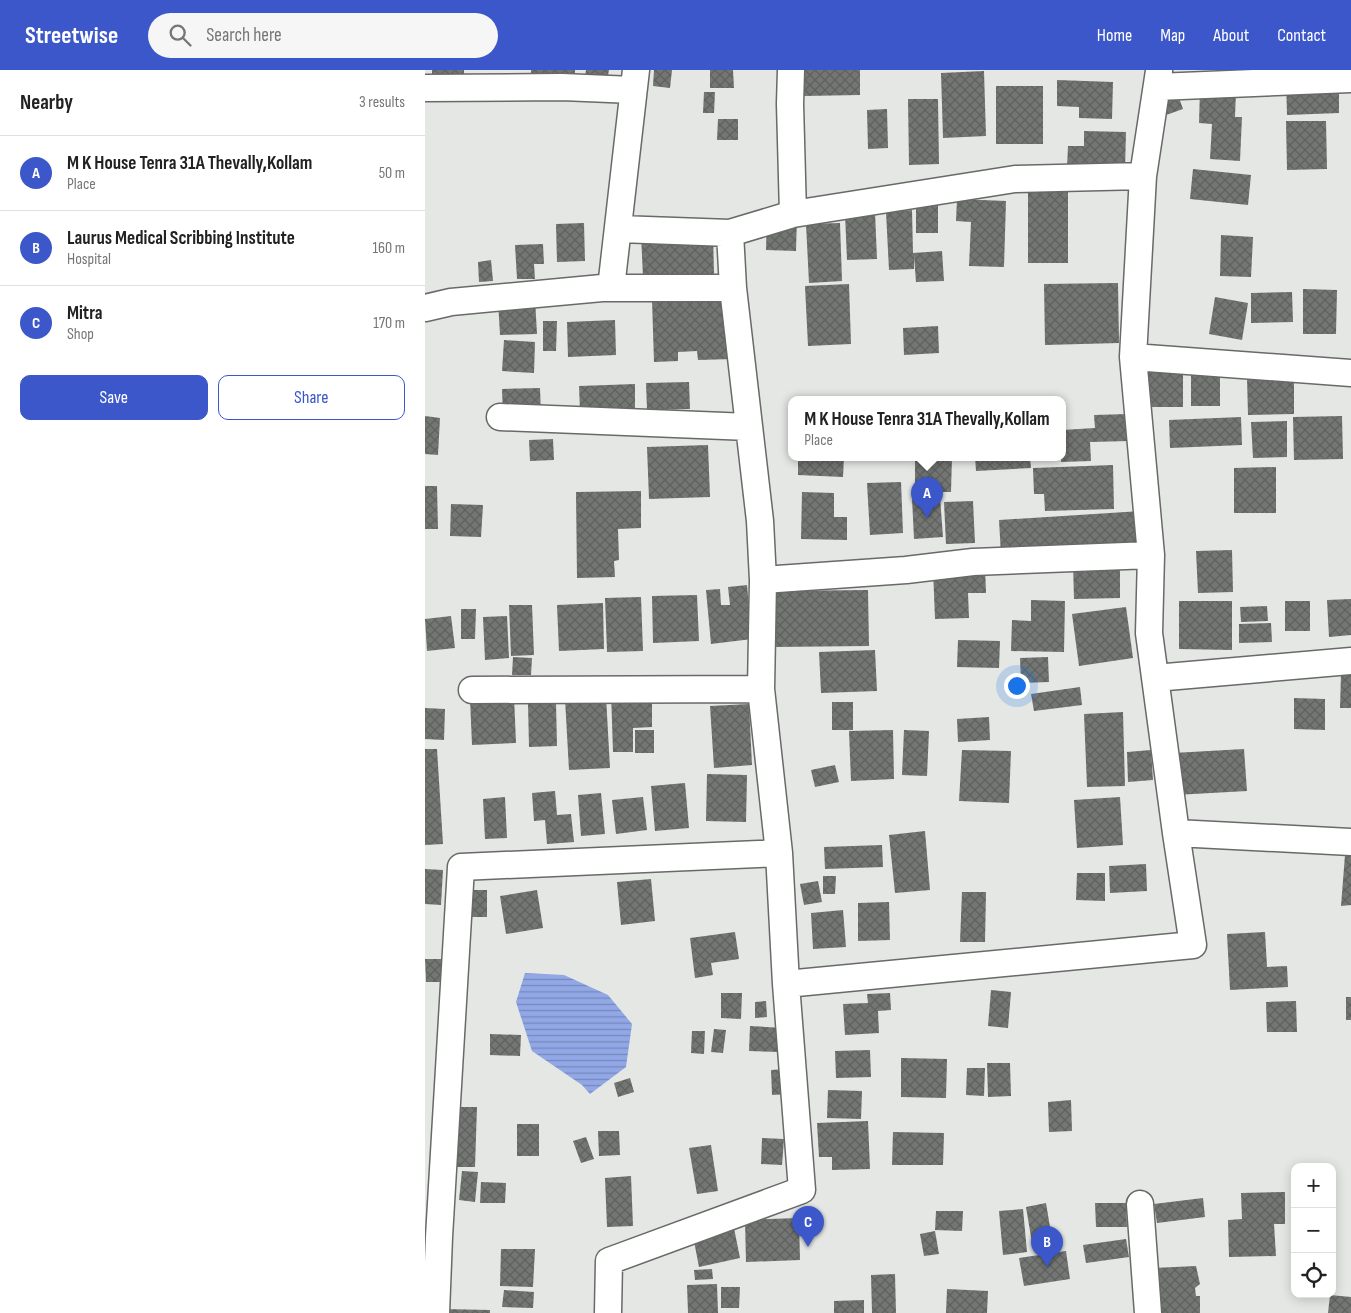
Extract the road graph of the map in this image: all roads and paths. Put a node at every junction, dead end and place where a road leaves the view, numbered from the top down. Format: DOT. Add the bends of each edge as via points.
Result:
graph roads {
  1 [pos="791,70"];
  2 [pos="1158,78"];
  3 [pos="1351,79"];
  4 [pos="635,80"];
  5 [pos="425,88"];
  6 [pos="1143,176"];
  7 [pos="793,214"];
  8 [pos="619,230"];
  9 [pos="730,233"];
  10 [pos="611,288"];
  11 [pos="733,288"];
  12 [pos="425,308"];
  13 [pos="1133,357"];
  14 [pos="1351,373"];
  15 [pos="500,417"];
  16 [pos="749,427"];
  17 [pos="1151,555"];
  18 [pos="763,580"];
  19 [pos="1351,661"];
  20 [pos="1155,678"];
  21 [pos="761,688"];
  22 [pos="472,690"];
  23 [pos="1176,833"];
  24 [pos="1351,842"];
  25 [pos="779,853"];
  26 [pos="786,984"];
  27 [pos="1140,1204"];
  28 [pos="436,1313"];
  29 [pos="608,1313"];
  30 [pos="1148,1313"];
  1 -- 7 [label="street"];
  2 -- 3 [label="street"];
  2 -- 6 [label="street"];
  4 -- 5 [label="street" via="562,87"];
  4 -- 8 [label="street"];
  6 -- 7 [label="street" via="1015,179"];
  6 -- 13 [label="street"];
  7 -- 9 [label="street"];
  8 -- 9 [label="street"];
  8 -- 10 [label="street"];
  9 -- 11 [label="street"];
  10 -- 11 [label="street"];
  10 -- 12 [label="street" via="451,302"];
  11 -- 16 [label="street"];
  13 -- 14 [label="street"];
  13 -- 17 [label="street"];
  15 -- 16 [label="street"];
  16 -- 18 [label="street"];
  17 -- 18 [label="street" via="973,562"];
  17 -- 20 [label="street" via="1149,633"];
  18 -- 21 [label="street"];
  19 -- 20 [label="street"];
  20 -- 23 [label="street"];
  21 -- 22 [label="street"];
  21 -- 25 [label="street"];
  23 -- 24 [label="street"];
  23 -- 26 [label="street" via="1193,945"];
  25 -- 26 [label="street"];
  25 -- 28 [label="street" via="461,867"];
  26 -- 29 [label="street" via="802,1190 609,1261"];
  27 -- 30 [label="street"];
}
